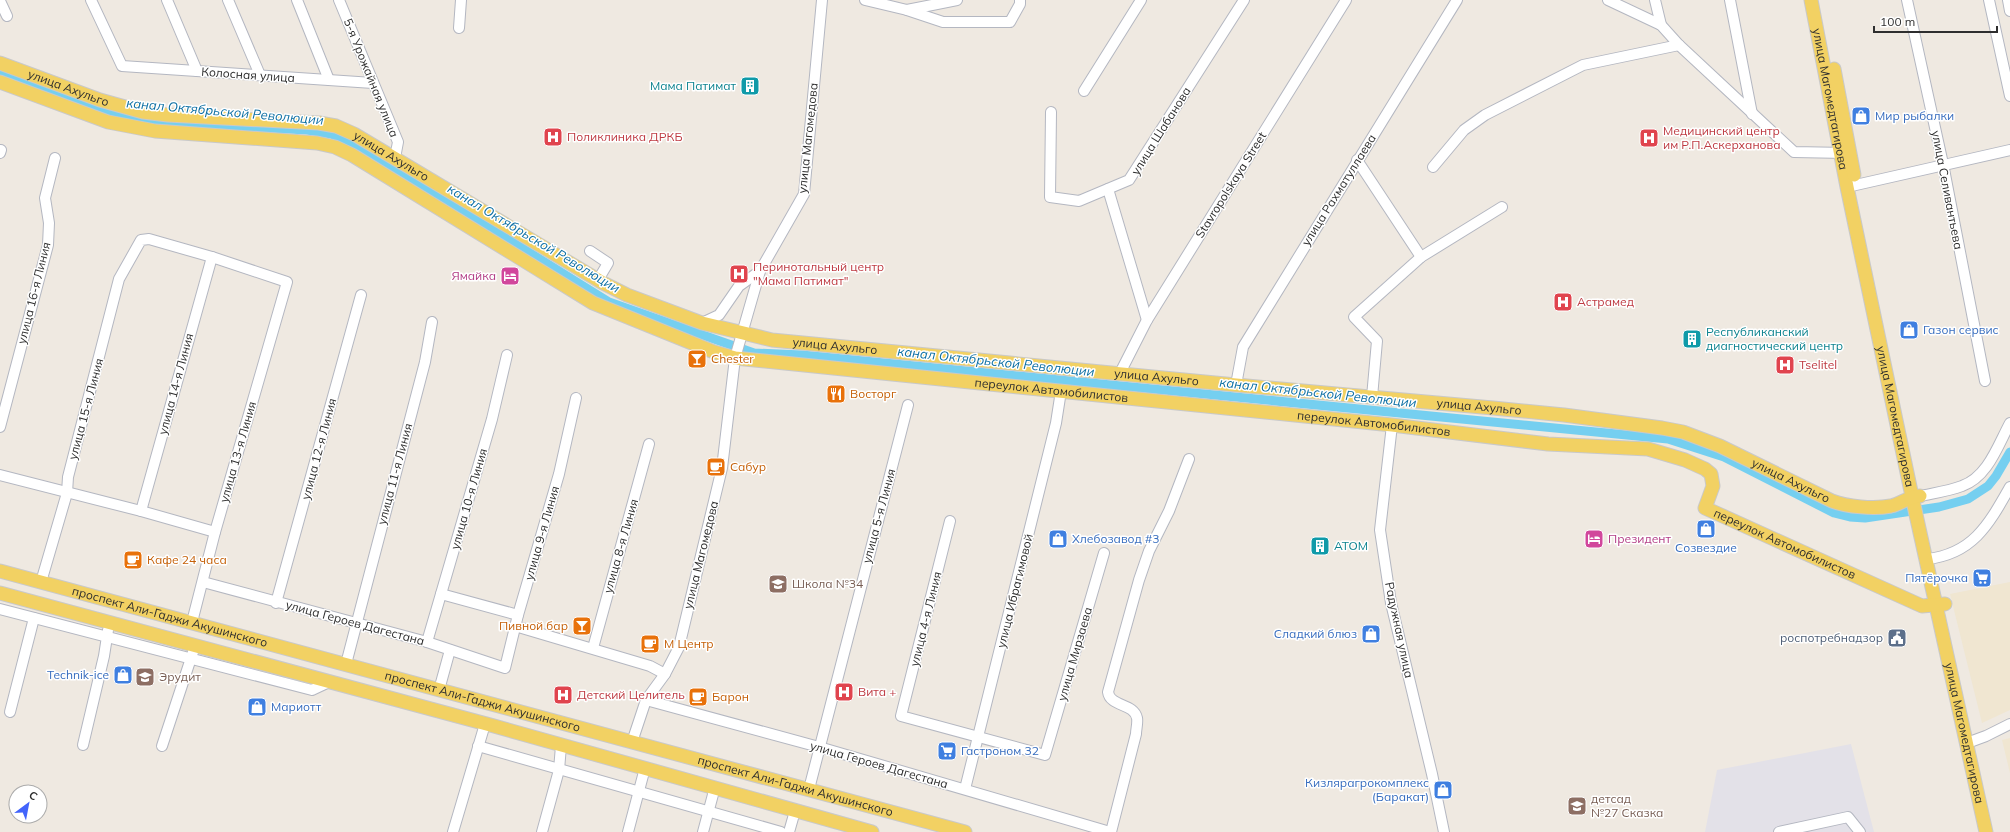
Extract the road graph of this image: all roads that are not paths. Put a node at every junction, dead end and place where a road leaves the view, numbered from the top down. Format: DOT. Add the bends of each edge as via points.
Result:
graph roads {
  1 [pos="91,0"];
  2 [pos="167,0"];
  3 [pos="228,0"];
  4 [pos="297,0"];
  5 [pos="339,0"];
  6 [pos="461,0"];
  7 [pos="822,0"];
  8 [pos="865,0"];
  9 [pos="957,0"];
  10 [pos="1020,0"];
  11 [pos="1141,0"];
  12 [pos="1244,0"];
  13 [pos="1346,0"];
  14 [pos="1457,0"];
  15 [pos="1608,0"];
  16 [pos="1655,0"];
  17 [pos="1730,0"];
  18 [pos="1811,0"];
  19 [pos="1820,0"];
  20 [pos="1907,0"];
  21 [pos="1989,0"];
  22 [pos="2008,0"];
  23 [pos="0,1"];
  24 [pos="907,10"];
  25 [pos="2010,11"];
  26 [pos="7,16"];
  27 [pos="1661,25"];
  28 [pos="459,28"];
  29 [pos="1679,45"];
  30 [pos="0,63"];
  31 [pos="197,71"];
  32 [pos="260,75"];
  33 [pos="329,80"];
  34 [pos="0,82"];
  35 [pos="373,83"];
  36 [pos="1084,92"];
  37 [pos="2010,96"];
  38 [pos="1051,112"];
  39 [pos="1752,114"];
  40 [pos="2010,150"];
  41 [pos="1845,153"];
  42 [pos="55,158"];
  43 [pos="394,158"];
  44 [pos="1357,160"];
  45 [pos="1943,164"];
  46 [pos="1434,167"];
  47 [pos="1852,186"];
  48 [pos="1108,189"];
  49 [pos="1502,207"];
  50 [pos="590,251"];
  51 [pos="212,257"];
  52 [pos="1421,257"];
  53 [pos="760,271"];
  54 [pos="598,280"];
  55 [pos="361,295"];
  56 [pos="1147,320"];
  57 [pos="432,322"];
  58 [pos="702,323"];
  59 [pos="742,336"];
  60 [pos="507,355"];
  61 [pos="735,358"];
  62 [pos="1120,373"];
  63 [pos="1985,381"];
  64 [pos="1236,385"];
  65 [pos="1061,391"];
  66 [pos="1372,397"];
  67 [pos="576,398"];
  68 [pos="908,406"];
  69 [pos="2010,423"];
  70 [pos="1392,425"];
  71 [pos="0,427"];
  72 [pos="649,444"];
  73 [pos="1189,459"];
  74 [pos="0,475"];
  75 [pos="2010,488"];
  76 [pos="67,492"];
  77 [pos="1916,498"];
  78 [pos="141,511"];
  79 [pos="950,521"];
  80 [pos="215,532"];
  81 [pos="1104,553"];
  82 [pos="1931,559"];
  83 [pos="1,571"];
  84 [pos="41,582"];
  85 [pos="203,582"];
  86 [pos="0,592"];
  87 [pos="441,594"];
  88 [pos="276,603"];
  89 [pos="1940,604"];
  90 [pos="0,609"];
  91 [pos="518,615"];
  92 [pos="34,618"];
  93 [pos="192,622"];
  94 [pos="109,623"];
  95 [pos="356,624"];
  96 [pos="515,626"];
  97 [pos="107,637"];
  98 [pos="427,642"];
  99 [pos="195,646"];
  100 [pos="593,648"];
  101 [pos="450,650"];
  102 [pos="191,659"];
  103 [pos="340,662"];
  104 [pos="505,668"];
  105 [pos="665,674"];
  106 [pos="329,682"];
  107 [pos="439,690"];
  108 [pos="646,700"];
  109 [pos="10,712"];
  110 [pos="485,724"];
  111 [pos="2010,724"];
  112 [pos="979,738"];
  113 [pos="632,742"];
  114 [pos="1971,742"];
  115 [pos="83,745"];
  116 [pos="162,746"];
  117 [pos="478,746"];
  118 [pos="561,746"];
  119 [pos="819,747"];
  120 [pos="645,768"];
  121 [pos="559,770"];
  122 [pos="715,788"];
  123 [pos="809,789"];
  124 [pos="965,789"];
  125 [pos="639,793"];
  126 [pos="709,811"];
  127 [pos="795,812"];
  128 [pos="453,832"];
  129 [pos="542,832"];
  130 [pos="628,832"];
  131 [pos="703,832"];
  132 [pos="781,832"];
  133 [pos="789,832"];
  134 [pos="872,832"];
  135 [pos="965,832"];
  136 [pos="1110,832"];
  137 [pos="1444,832"];
  138 [pos="1780,832"];
  139 [pos="1860,832"];
  140 [pos="1986,832"];
  141 [pos="1994,832"];
  1 -- 31 [label="street, Колосная улица" via="122,66"];
  2 -- 31 [label="street"];
  3 -- 32 [label="street"];
  4 -- 33 [label="street"];
  5 -- 35 [label="street, 5-я Урожайная улица"];
  6 -- 28 [label="street"];
  7 -- 53 [label="street, улица Магомедова" via="804,194"];
  8 -- 24 [label="street"];
  9 -- 24 [label="street"];
  10 -- 24 [label="street" via="1010,22 943,22"];
  11 -- 36 [label="street"];
  12 -- 48 [label="street, улица Шабанова" via="1129,180"];
  13 -- 56 [label="street, Stavropolskaya Street"];
  14 -- 44 [label="street, улица Рахматуллаева"];
  15 -- 27 [label="street"];
  16 -- 27 [label="street"];
  17 -- 39 [label="street"];
  18 -- 41 [label="main road, улица Магомедтагирова"];
  19 -- 41 [label="main road, улица Магомедтагирова"];
  20 -- 45 [label="street, улица Селивантьева"];
  21 -- 37 [label="street"];
  22 -- 25 [label="street"];
  23 -- 26 [label="street"];
  27 -- 29 [label="street"];
  29 -- 39 [label="street"];
  29 -- 46 [label="street" via="1584,65 1484,115 1464,130"];
  30 -- 43 [label="main road, улица Ахульго" via="100,100 143,112 336,126"];
  31 -- 32 [label="street, Колосная улица"];
  32 -- 33 [label="street, Колосная улица"];
  33 -- 35 [label="street, Колосная улица"];
  34 -- 61 [label="main road, переулок Автомобилистов" via="108,122 132,127 155,131 317,143 335,147 593,303"];
  35 -- 43 [label="street, 5-я Урожайная улица" via="398,142"];
  38 -- 48 [label="street, улица Шабанова" via="1050,197 1079,201"];
  39 -- 41 [label="street" via="1794,152"];
  40 -- 45 [label="street"];
  41 -- 47 [label="main road, улица Магомедтагирова"];
  42 -- 71 [label="street, улица 16-я Линия" via="45,198 49,223 48,245"];
  43 -- 54 [label="main road, улица Ахульго"];
  44 -- 52 [label="street"];
  44 -- 64 [label="street, улица Рахматуллаева" via="1243,347"];
  45 -- 47 [label="street"];
  45 -- 63 [label="street, улица Селивантьева"];
  47 -- 77 [label="main road, улица Магомедтагирова"];
  48 -- 56 [label="street"];
  49 -- 52 [label="street"];
  50 -- 54 [label="street" via="608,263"];
  51 -- 76 [label="street, улица 15-я Линия" via="149,239 141,240 119,279 68,477"];
  51 -- 78 [label="street, улица 14-я Линия"];
  51 -- 80 [label="street, улица 13-я Линия" via="287,282"];
  52 -- 66 [label="street" via="1354,317 1377,341"];
  53 -- 58 [label="street" via="739,286 719,315"];
  53 -- 59 [label="street, улица Магомедова"];
  54 -- 58 [label="main road, улица Ахульго" via="651,305"];
  55 -- 88 [label="street, улица 12-я Линия"];
  56 -- 62 [label="street, Stavropolskaya Street"];
  57 -- 95 [label="street, улица 11-я Линия" via="425,362"];
  58 -- 59 [label="main road, улица Ахульго"];
  59 -- 61 [label="street, улица Магомедова"];
  59 -- 62 [label="main road, улица Ахульго"];
  60 -- 87 [label="street, улица 10-я Линия" via="492,419"];
  61 -- 65 [label="main road, переулок Автомобилистов"];
  61 -- 105 [label="street, улица Магомедова" via="722,468 679,647"];
  62 -- 64 [label="main road, улица Ахульго"];
  64 -- 66 [label="main road, улица Ахульго"];
  65 -- 70 [label="main road, переулок Автомобилистов"];
  65 -- 112 [label="street, улица Ибрагимовой" via="1056,423"];
  66 -- 77 [label="main road, улица Ахульго" via="1564,415 1662,428 1683,432 1720,446 1838,504 1858,507 1891,506"];
  67 -- 91 [label="street, улица 9-я Линия" via="559,474"];
  68 -- 119 [label="street, улица 5-я Линия"];
  69 -- 77 [label="street" via="1990,461 1978,477 1961,487"];
  70 -- 89 [label="main road, переулок Автомобилистов" via="1548,444 1648,449 1685,460 1712,474 1713,486 1705,508 1922,606"];
  70 -- 137 [label="street, Радужная улица" via="1380,530 1391,603"];
  72 -- 100 [label="street, улица 8-я Линия"];
  73 -- 136 [label="street" via="1170,511 1149,551 1108,692 1111,700 1131,709 1138,719"];
  74 -- 76 [label="street"];
  75 -- 82 [label="street" via="1990,522 1976,538 1960,550"];
  76 -- 78 [label="street"];
  76 -- 84 [label="street, улица 15-я Линия"];
  77 -- 82 [label="main road, улица Магомедтагирова"];
  78 -- 80 [label="street"];
  79 -- 112 [label="street, улица 4-я Линия" via="901,716"];
  80 -- 85 [label="street, улица 13-я Линия"];
  81 -- 112 [label="street, улица Мирзаева" via="1045,755"];
  82 -- 89 [label="main road, улица Магомедтагирова"];
  83 -- 84 [label="main road, проспект Али-Гаджи Акушинского"];
  83 -- 86 [label="main road" via="9,578 8,584"];
  84 -- 93 [label="main road, проспект Али-Гаджи Акушинского"];
  85 -- 88 [label="street, улица Героев Дагестана"];
  85 -- 93 [label="street, улица 13-я Линия"];
  86 -- 94 [label="main road, проспект Али-Гаджи Акушинского"];
  87 -- 91 [label="street"];
  87 -- 98 [label="street, улица 10-я Линия"];
  88 -- 95 [label="street, улица Героев Дагестана"];
  89 -- 114 [label="main road, улица Магомедтагирова"];
  90 -- 92 [label="street"];
  91 -- 96 [label="street, улица 9-я Линия"];
  92 -- 97 [label="street"];
  92 -- 109 [label="street"];
  93 -- 103 [label="main road, проспект Али-Гаджи Акушинского"];
  94 -- 97 [label="street"];
  94 -- 99 [label="main road, проспект Али-Гаджи Акушинского"];
  95 -- 98 [label="street, улица Героев Дагестана"];
  95 -- 103 [label="street, улица 11-я Линия"];
  96 -- 100 [label="street"];
  96 -- 104 [label="street, улица 9-я Линия"];
  97 -- 102 [label="street"];
  97 -- 115 [label="street"];
  98 -- 101 [label="street, улица Героев Дагестана"];
  99 -- 102 [label="street"];
  99 -- 106 [label="main road, проспект Али-Гаджи Акушинского"];
  100 -- 105 [label="street" via="650,666"];
  101 -- 104 [label="street, улица Героев Дагестана"];
  101 -- 107 [label="street"];
  102 -- 106 [label="street" via="312,690"];
  102 -- 116 [label="street"];
  103 -- 106 [label="main road" via="325,664 323,670"];
  103 -- 107 [label="main road, проспект Али-Гаджи Акушинского"];
  105 -- 108 [label="street, улица Магомедова"];
  106 -- 110 [label="main road, проспект Али-Гаджи Акушинского"];
  107 -- 113 [label="main road, проспект Али-Гаджи Акушинского"];
  108 -- 113 [label="street, улица Магомедова"];
  108 -- 119 [label="street, улица Героев Дагестана"];
  110 -- 117 [label="street"];
  110 -- 118 [label="main road, проспект Али-Гаджи Акушинского"];
  111 -- 114 [label="street"];
  112 -- 124 [label="street, улица Ибрагимовой"];
  113 -- 123 [label="main road, проспект Али-Гаджи Акушинского"];
  114 -- 140 [label="main road, улица Магомедтагирова"];
  114 -- 141 [label="main road, улица Магомедтагирова"];
  117 -- 121 [label="street"];
  117 -- 128 [label="street"];
  118 -- 120 [label="main road, проспект Али-Гаджи Акушинского"];
  118 -- 121 [label="street"];
  119 -- 123 [label="street, улица 5-я Линия"];
  119 -- 124 [label="street, улица Героев Дагестана"];
  120 -- 122 [label="main road, проспект Али-Гаджи Акушинского"];
  120 -- 125 [label="street"];
  121 -- 125 [label="street"];
  121 -- 129 [label="street"];
  122 -- 126 [label="street"];
  122 -- 127 [label="main road, проспект Али-Гаджи Акушинского"];
  123 -- 135 [label="main road, проспект Али-Гаджи Акушинского"];
  124 -- 136 [label="street, улица Героев Дагестана"];
  125 -- 126 [label="street"];
  125 -- 130 [label="street"];
  126 -- 131 [label="street"];
  126 -- 132 [label="street"];
  127 -- 133 [label="street"];
  127 -- 134 [label="main road, проспект Али-Гаджи Акушинского"];
  138 -- 139 [label="street" via="1848,817"];
}
